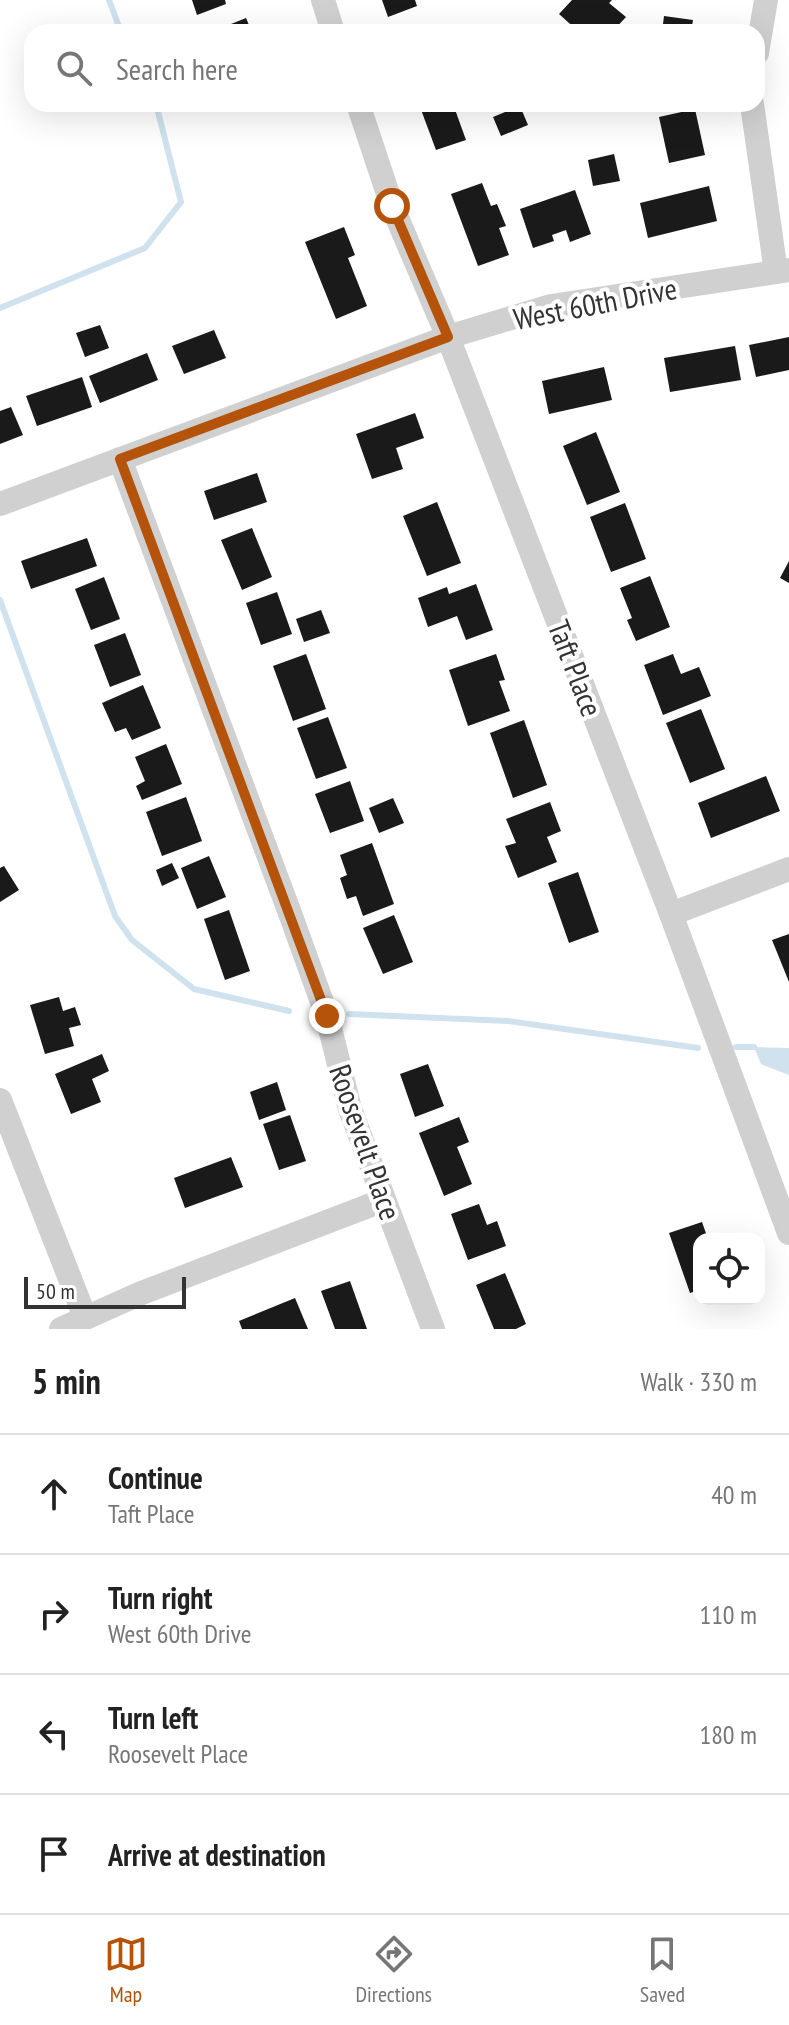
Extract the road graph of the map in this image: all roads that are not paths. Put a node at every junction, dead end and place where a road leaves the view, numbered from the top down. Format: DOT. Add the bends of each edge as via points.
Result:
graph roads {
  1 [pos="323,0"];
  2 [pos="766,0"];
  3 [pos="330,24"];
  4 [pos="762,24"];
  5 [pos="361,112"];
  6 [pos="753,112"];
  7 [pos="782,271"];
  8 [pos="448,337"];
  9 [pos="120,459"];
  10 [pos="0,504"];
  11 [pos="789,869"];
  12 [pos="671,914"];
  13 [pos="0,1100"];
  14 [pos="384,1200"];
  15 [pos="789,1233"];
  16 [pos="85,1317"];
  17 [pos="61,1329"];
  18 [pos="433,1329"];
  1 -- 3 [label="street"];
  2 -- 4 [label="street"];
  5 -- 8 [label="street, Taft Place" via="392,206"];
  6 -- 7 [label="street"];
  7 -- 8 [label="street, West 60th Drive" via="551,306"];
  8 -- 9 [label="street, West 60th Drive"];
  8 -- 12 [label="street, Taft Place"];
  9 -- 10 [label="street, West 60th Drive"];
  9 -- 14 [label="street, Roosevelt Place" via="297,930 327,1016 350,1109"];
  11 -- 12 [label="street"];
  12 -- 15 [label="street, Taft Place"];
  13 -- 16 [label="street"];
  14 -- 16 [label="street"];
  14 -- 18 [label="street, Roosevelt Place"];
  16 -- 17 [label="street"];
}
